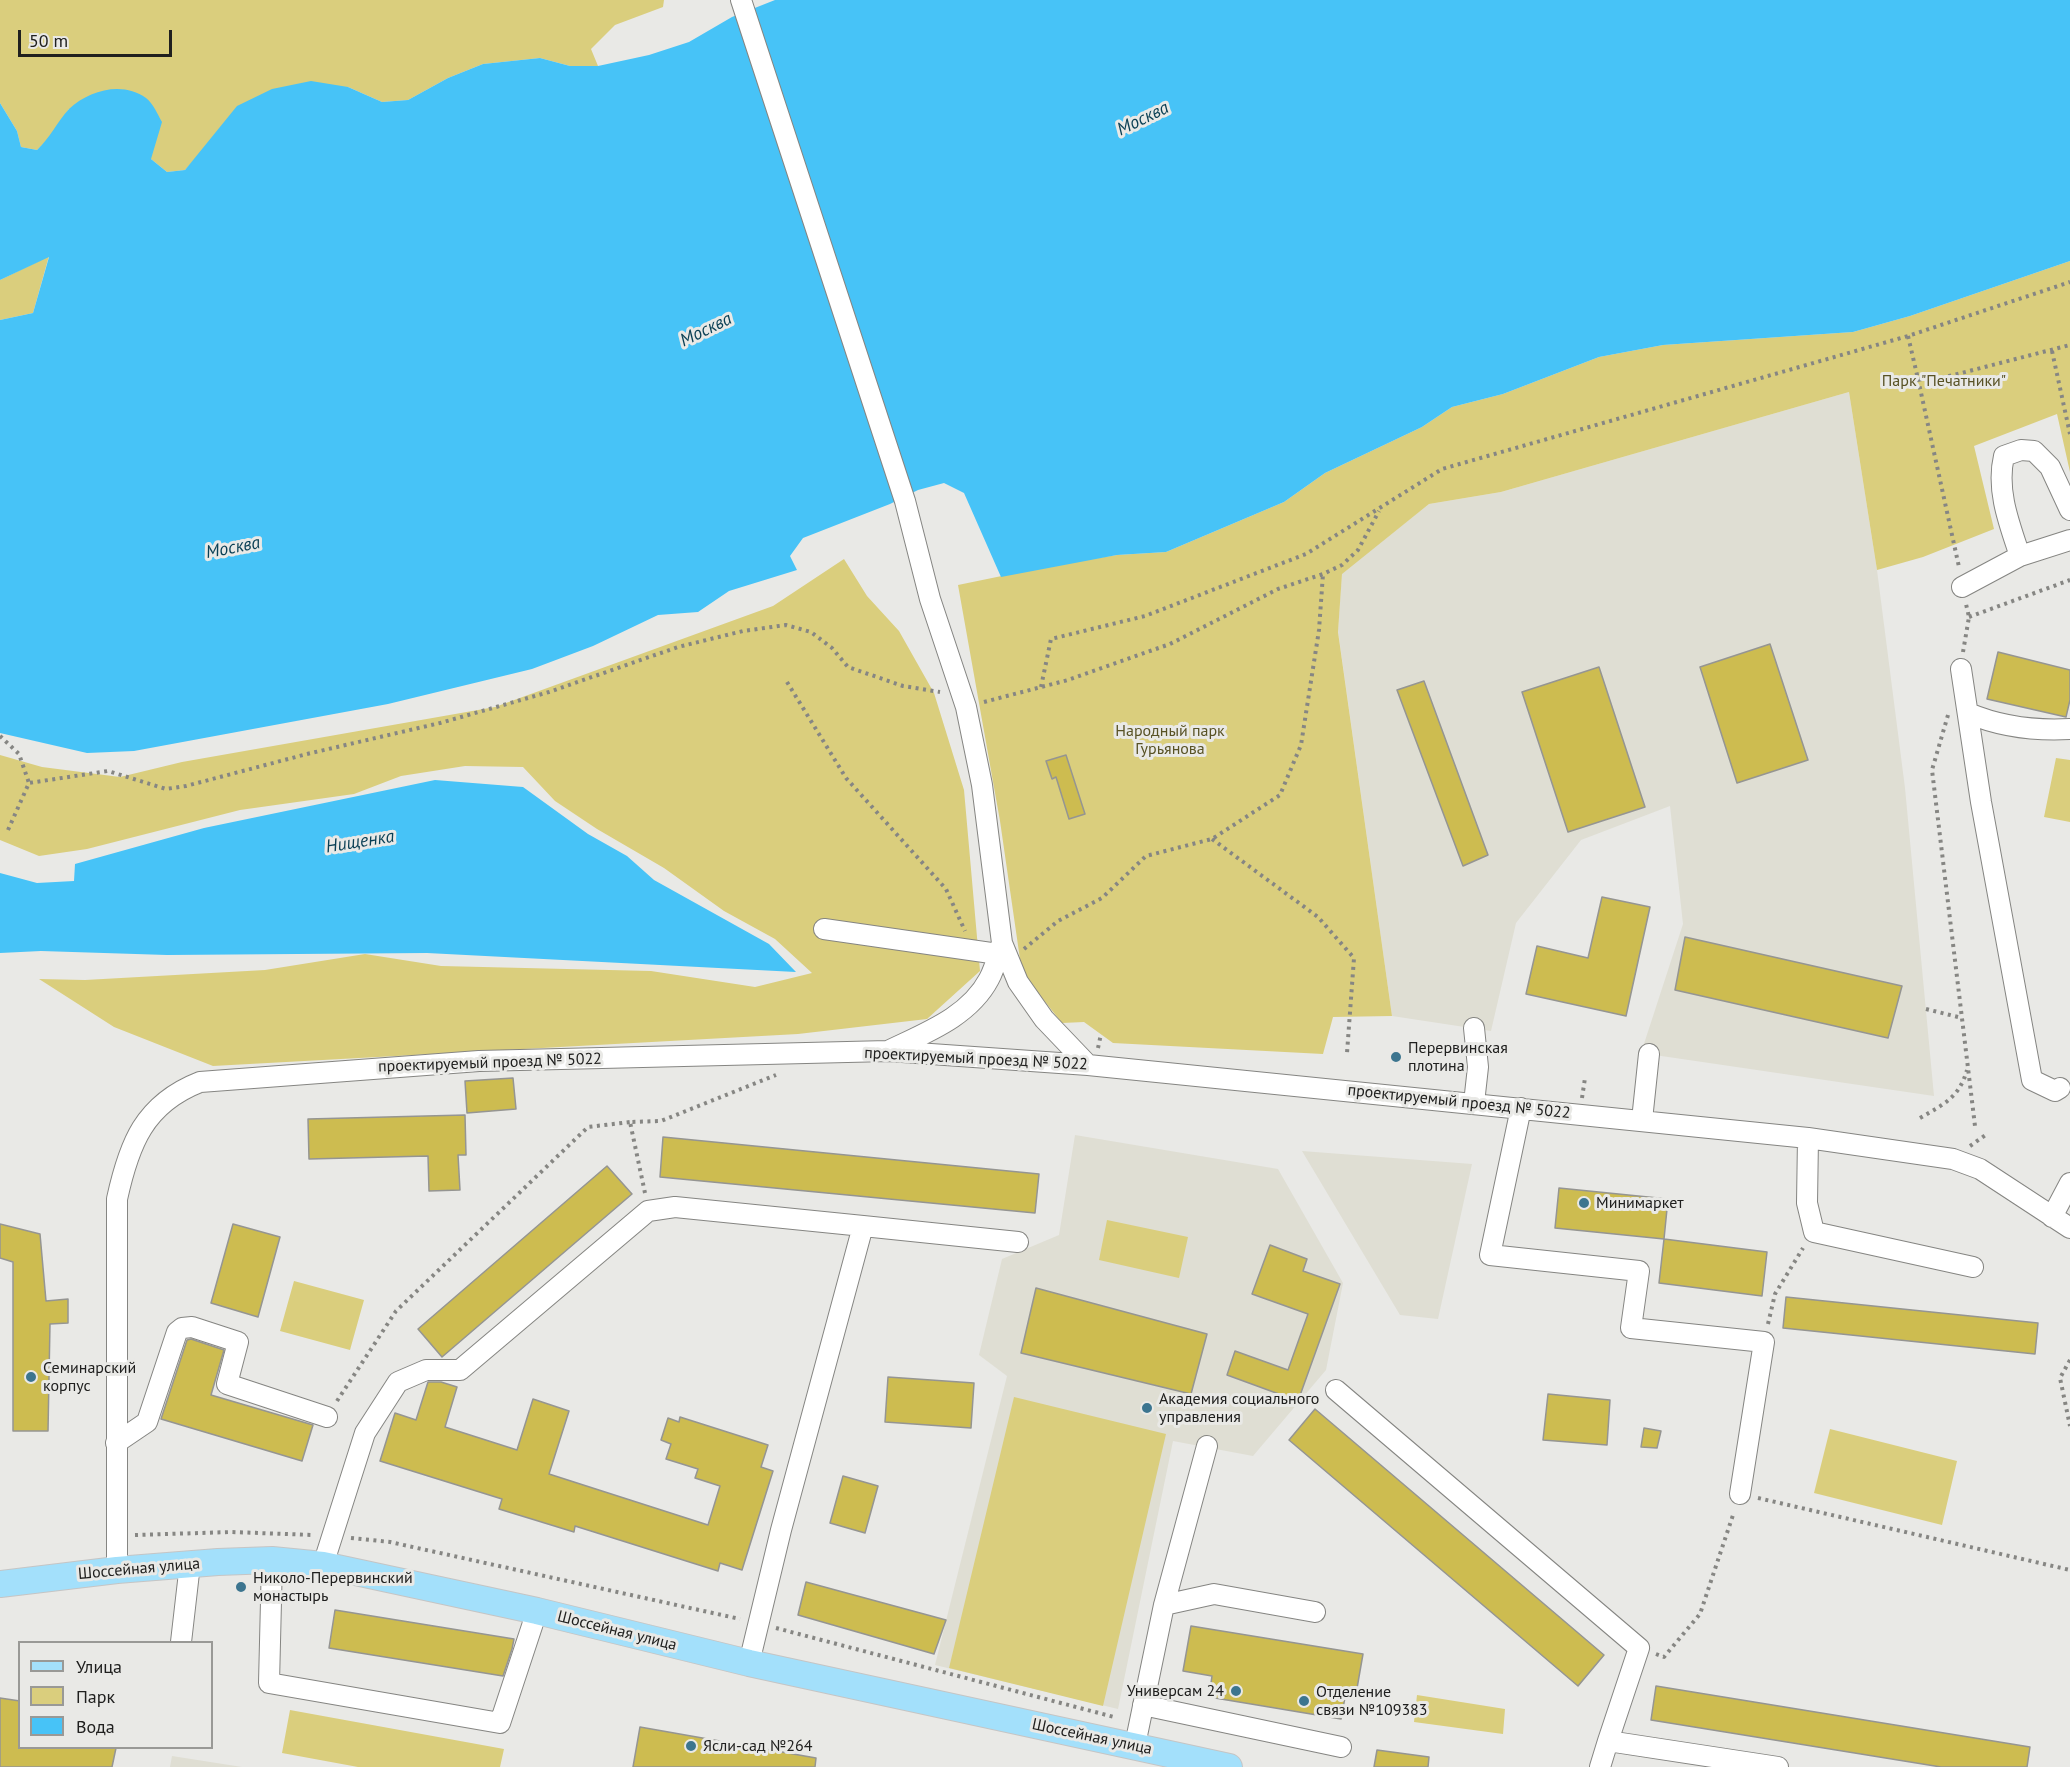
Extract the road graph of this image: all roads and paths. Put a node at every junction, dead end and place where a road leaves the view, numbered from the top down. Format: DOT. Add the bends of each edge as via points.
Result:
graph roads {
  1 [pos="743,4"];
  2 [pos="2070,282"];
  3 [pos="1908,336"];
  4 [pos="2070,345"];
  5 [pos="2052,351"];
  6 [pos="1918,379"];
  7 [pos="2068,412"];
  8 [pos="2070,434"];
  9 [pos="1381,507"];
  10 [pos="2070,510"];
  11 [pos="2070,540"];
  12 [pos="2020,556"];
  13 [pos="1323,574"];
  14 [pos="2070,580"];
  15 [pos="1962,586"];
  16 [pos="1969,617"];
  17 [pos="1960,669"];
  18 [pos="787,682"];
  19 [pos="1041,687"];
  20 [pos="964,701"];
  21 [pos="1968,713"];
  22 [pos="1948,714"];
  23 [pos="2070,729"];
  24 [pos="0,736"];
  25 [pos="28,783"];
  26 [pos="8,830"];
  27 [pos="1212,838"];
  28 [pos="824,929"];
  29 [pos="1000,949"];
  30 [pos="974,951"];
  31 [pos="1022,951"];
  32 [pos="1926,1008"];
  33 [pos="1962,1018"];
  34 [pos="1474,1028"];
  35 [pos="888,1051"];
  36 [pos="1347,1053"];
  37 [pos="1649,1054"];
  38 [pos="1088,1065"];
  39 [pos="1968,1066"];
  40 [pos="785,1071"];
  41 [pos="2060,1088"];
  42 [pos="1474,1103"];
  43 [pos="1521,1108"];
  44 [pos="1920,1118"];
  45 [pos="1642,1120"];
  46 [pos="630,1122"];
  47 [pos="1975,1126"];
  48 [pos="1808,1138"];
  49 [pos="2070,1183"];
  50 [pos="648,1211"];
  51 [pos="2052,1217"];
  52 [pos="863,1226"];
  53 [pos="2070,1228"];
  54 [pos="1814,1232"];
  55 [pos="1018,1242"];
  56 [pos="1972,1267"];
  57 [pos="1764,1342"];
  58 [pos="2070,1360"];
  59 [pos="1336,1390"];
  60 [pos="327,1417"];
  61 [pos="2070,1426"];
  62 [pos="116,1443"];
  63 [pos="1206,1446"];
  64 [pos="1740,1494"];
  65 [pos="116,1535"];
  66 [pos="332,1536"];
  67 [pos="272,1560"];
  68 [pos="190,1564"];
  69 [pos="323,1565"];
  70 [pos="117,1570"];
  71 [pos="2070,1570"];
  72 [pos="0,1584"];
  73 [pos="1164,1605"];
  74 [pos="537,1611"];
  75 [pos="1315,1611"];
  76 [pos="759,1623"];
  77 [pos="181,1641"];
  78 [pos="1664,1657"];
  79 [pos="749,1663"];
  80 [pos="1139,1725"];
  81 [pos="1608,1741"];
  82 [pos="1341,1747"];
  83 [pos="1229,1767"];
  84 [pos="1600,1767"];
  85 [pos="1778,1767"];
  1 -- 20 [label="street" via="905,501 930,599"];
  2 -- 3 [label="path"];
  3 -- 6 [label="path"];
  3 -- 9 [label="path" via="1442,469"];
  4 -- 5 [label="path"];
  5 -- 6 [label="path" via="1934,380"];
  5 -- 7 [label="path"];
  6 -- 15 [label="path"];
  7 -- 8 [label="path"];
  9 -- 13 [label="path" via="1358,550 1342,565"];
  9 -- 19 [label="path" via="1306,554 1145,616 1051,639"];
  10 -- 12 [label="street" via="2050,467 2034,451 2021,450 2004,456 1999,476"];
  11 -- 12 [label="street"];
  12 -- 15 [label="street"];
  13 -- 19 [label="path" via="1278,590 1170,644"];
  13 -- 27 [label="path" via="1319,630 1301,745 1280,795"];
  14 -- 16 [label="path"];
  15 -- 16 [label="path"];
  16 -- 17 [label="path"];
  17 -- 21 [label="street"];
  18 -- 30 [label="path" via="846,778 946,889"];
  19 -- 20 [label="path"];
  20 -- 25 [label="path" via="863,674 848,667 811,632 786,625 678,647 549,692 440,723 186,786 166,789 108,771"];
  20 -- 29 [label="street" via="982,785"];
  21 -- 23 [label="street" via="1994,724"];
  21 -- 41 [label="street" via="2032,1080 2055,1091"];
  22 -- 33 [label="path" via="1932,770"];
  24 -- 25 [label="path" via="20,754"];
  25 -- 26 [label="path"];
  27 -- 31 [label="path" via="1146,856 1102,898 1058,921"];
  27 -- 36 [label="path" via="1318,917 1354,958"];
  28 -- 30 [label="street"];
  29 -- 30 [label="street"];
  29 -- 35 [label="street" via="990,978 973,1002 948,1021"];
  29 -- 38 [label="street" via="1044,1019"];
  32 -- 33 [label="path"];
  33 -- 39 [label="path"];
  34 -- 42 [label="street" via="1478,1067"];
  35 -- 38 [label="street, проектируемый проезд № 5022"];
  35 -- 62 [label="street, проектируемый проезд № 5022" via="479,1061 225,1078 184,1088 167,1100 137,1134 117,1198"];
  37 -- 45 [label="street"];
  38 -- 42 [label="street, проектируемый проезд № 5022"];
  39 -- 44 [label="path" via="1962,1087 1948,1102"];
  39 -- 47 [label="path"];
  40 -- 46 [label="path" via="661,1120"];
  42 -- 43 [label="street, проектируемый проезд № 5022"];
  43 -- 45 [label="street, проектируемый проезд № 5022"];
  43 -- 57 [label="street" via="1490,1255 1639,1271 1630,1328"];
  45 -- 48 [label="street, проектируемый проезд № 5022"];
  46 -- 50 [label="path"];
  46 -- 60 [label="path" via="588,1127 396,1311"];
  48 -- 51 [label="street, проектируемый проезд № 5022" via="1956,1159"];
  48 -- 54 [label="street" via="1807,1203"];
  49 -- 51 [label="street"];
  50 -- 52 [label="street" via="675,1207"];
  50 -- 66 [label="street" via="460,1370 426,1370 398,1382 365,1433"];
  51 -- 53 [label="street, проектируемый проезд № 5022"];
  52 -- 55 [label="street"];
  52 -- 76 [label="street"];
  54 -- 56 [label="street"];
  54 -- 57 [label="path" via="1775,1294"];
  57 -- 64 [label="street"];
  58 -- 61 [label="path" via="2060,1378"];
  59 -- 81 [label="street" via="1639,1648"];
  60 -- 62 [label="street" via="227,1384 238,1342 192,1327 182,1328 177,1332 147,1422"];
  62 -- 65 [label="street, проектируемый проезд № 5022"];
  63 -- 73 [label="street"];
  64 -- 71 [label="path"];
  64 -- 78 [label="path" via="1700,1614"];
  65 -- 66 [label="path"];
  65 -- 70 [label="street, проектируемый проезд № 5022"];
  66 -- 69 [label="street"];
  66 -- 76 [label="path" via="390,1542"];
  67 -- 68 [label="main road, Шоссейная улица"];
  67 -- 69 [label="main road, Шоссейная улица"];
  67 -- 74 [label="street" via="268,1683 500,1723"];
  68 -- 70 [label="main road, Шоссейная улица"];
  68 -- 77 [label="street"];
  69 -- 74 [label="main road, Шоссейная улица"];
  70 -- 72 [label="main road, Шоссейная улица"];
  73 -- 75 [label="street" via="1214,1594"];
  73 -- 80 [label="street"];
  74 -- 79 [label="main road, Шоссейная улица"];
  76 -- 79 [label="street"];
  76 -- 80 [label="path"];
  79 -- 80 [label="main road, Шоссейная улица"];
  80 -- 82 [label="street"];
  80 -- 83 [label="main road, Шоссейная улица"];
  81 -- 84 [label="street"];
  81 -- 85 [label="street"];
}
